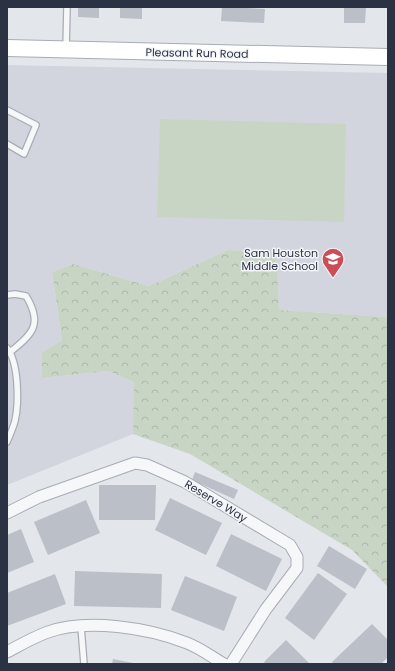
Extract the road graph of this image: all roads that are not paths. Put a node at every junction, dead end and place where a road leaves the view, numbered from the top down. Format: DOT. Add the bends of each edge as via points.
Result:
graph roads {
  1 [pos="67,7"];
  2 [pos="7,48"];
  3 [pos="66,49"];
  4 [pos="388,57"];
  5 [pos="7,110"];
  6 [pos="7,144"];
  7 [pos="7,295"];
  8 [pos="8,350"];
  9 [pos="7,442"];
  10 [pos="7,513"];
  11 [pos="81,627"];
  12 [pos="7,652"];
  13 [pos="84,664"];
  14 [pos="224,664"];
  15 [pos="231,664"];
  1 -- 3 [label="lane"];
  2 -- 3 [label="street, Pleasant Run Road"];
  3 -- 4 [label="street, Pleasant Run Road"];
  5 -- 6 [label="lane" via="36,125 24,154"];
  7 -- 8 [label="lane" via="26,296 34,309 35,322 26,339"];
  8 -- 9 [label="lane" via="17,389 15,422"];
  10 -- 15 [label="street, Reserve Way" via="39,496 135,463 147,465 185,482 290,545 297,556 297,568 266,609"];
  11 -- 12 [label="street" via="49,632"];
  11 -- 13 [label="lane"];
  11 -- 14 [label="street" via="104,625 153,632 188,643"];
}
